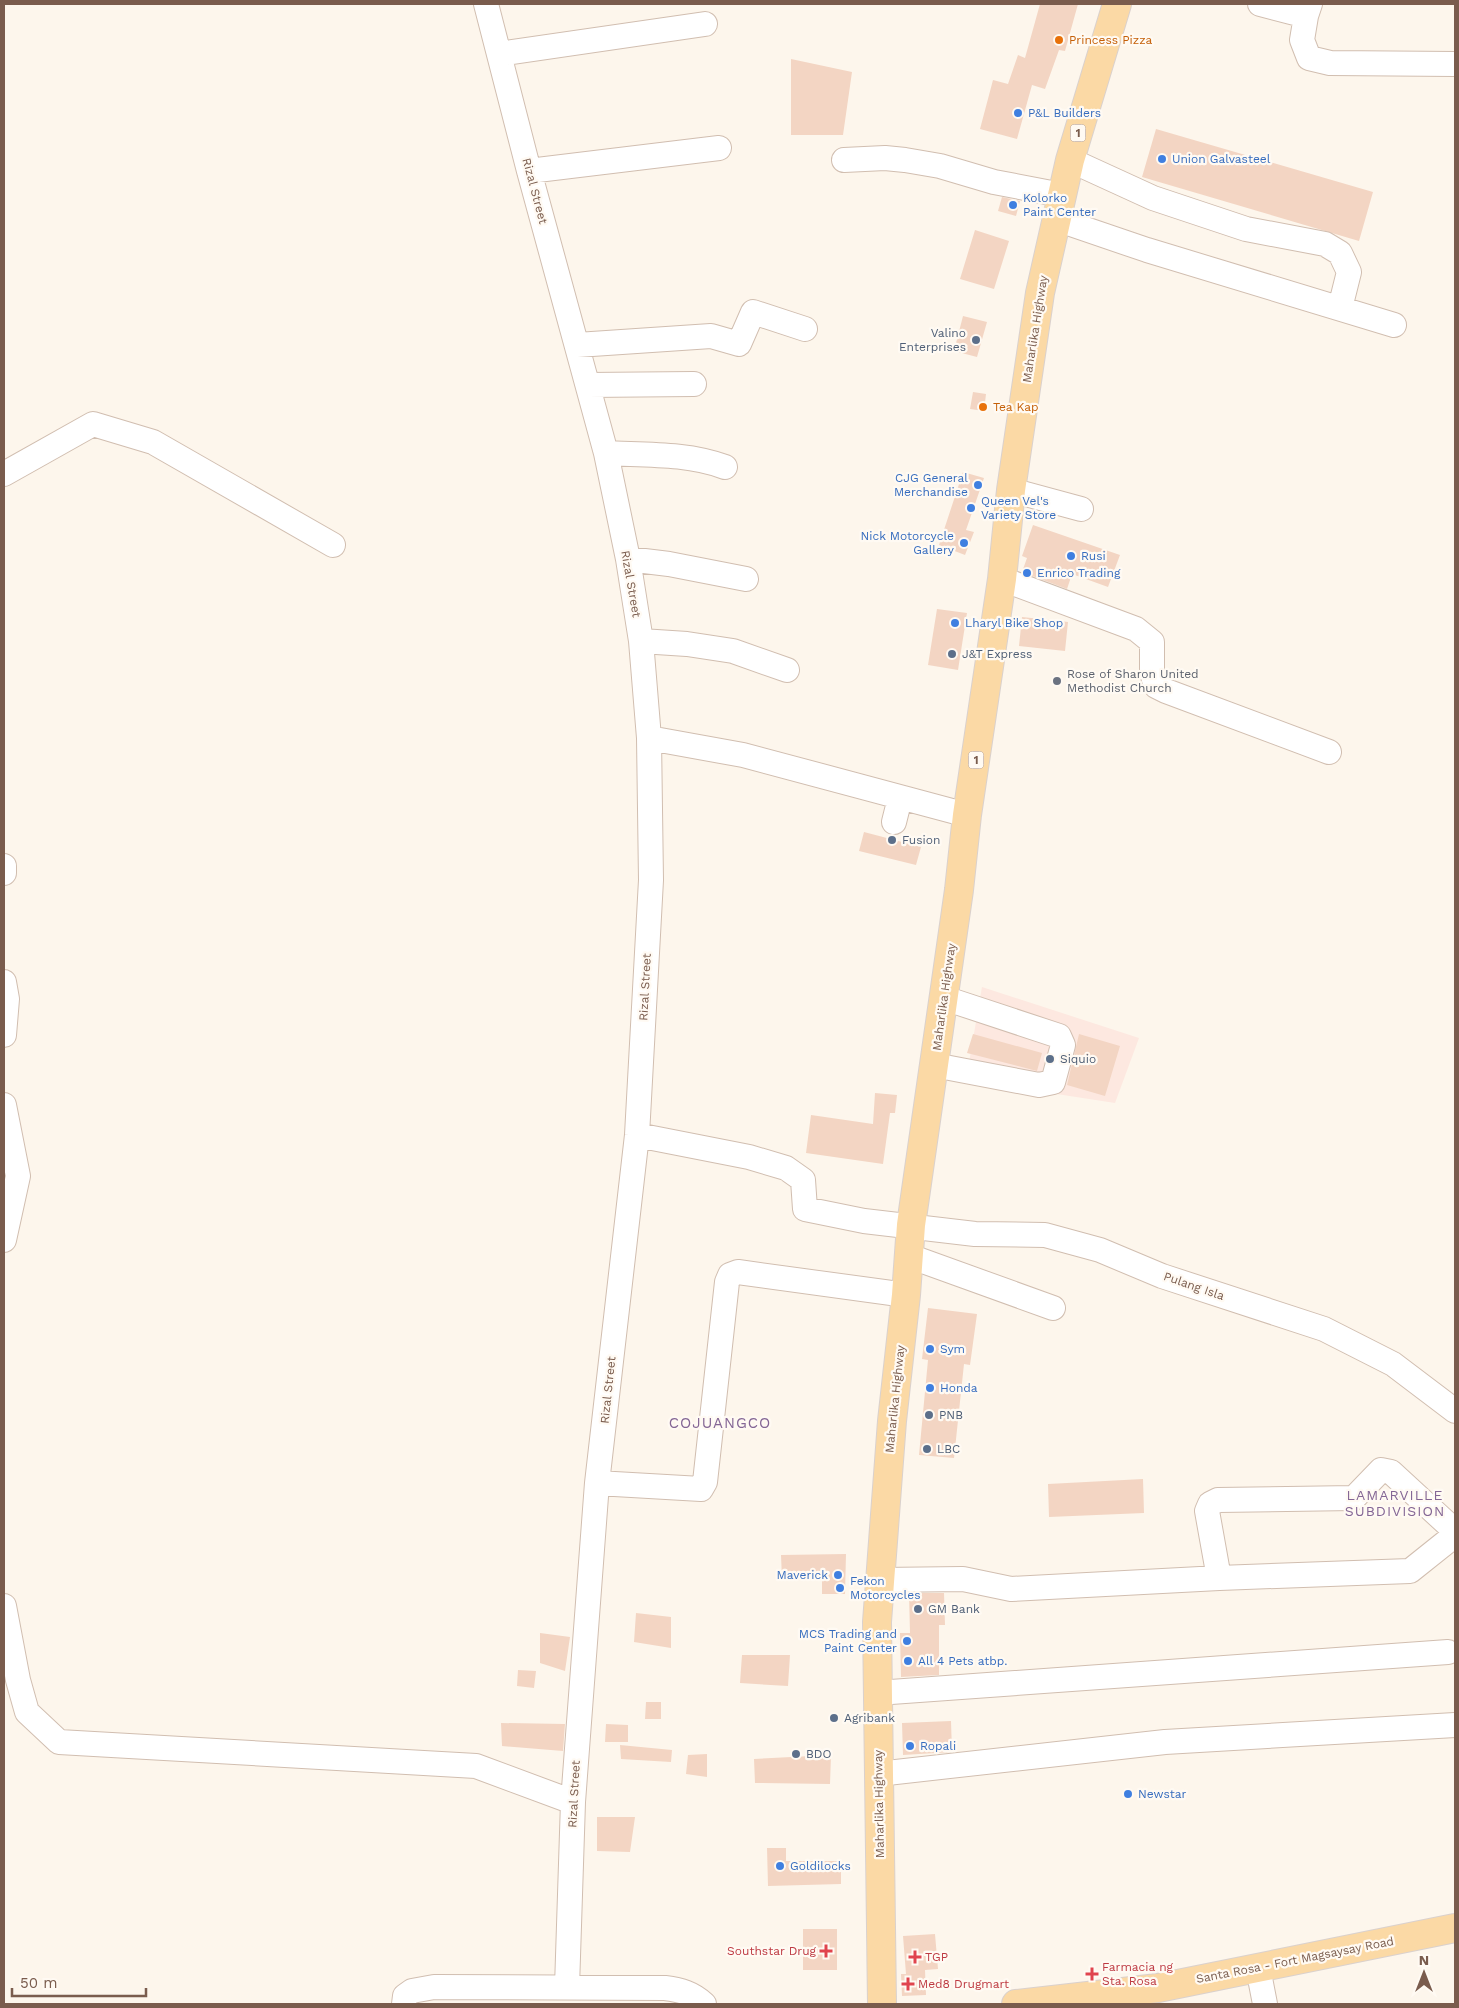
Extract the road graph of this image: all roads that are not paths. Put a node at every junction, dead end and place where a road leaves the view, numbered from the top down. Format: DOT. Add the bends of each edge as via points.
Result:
graph roads {
  1 [pos="486,4"];
  2 [pos="1117,4"];
  3 [pos="1260,4"];
  4 [pos="1308,10"];
  5 [pos="705,24"];
  6 [pos="499,54"];
  7 [pos="1455,64"];
  8 [pos="719,148"];
  9 [pos="844,160"];
  10 [pos="1070,160"];
  11 [pos="529,171"];
  12 [pos="1059,207"];
  13 [pos="1340,308"];
  14 [pos="1394,324"];
  15 [pos="805,329"];
  16 [pos="577,345"];
  17 [pos="694,384"];
  18 [pos="588,385"];
  19 [pos="606,453"];
  20 [pos="725,467"];
  21 [pos="4,474"];
  22 [pos="1011,490"];
  23 [pos="1082,509"];
  24 [pos="333,545"];
  25 [pos="628,560"];
  26 [pos="746,579"];
  27 [pos="1002,579"];
  28 [pos="641,641"];
  29 [pos="787,670"];
  30 [pos="649,738"];
  31 [pos="1329,752"];
  32 [pos="900,798"];
  33 [pos="967,815"];
  34 [pos="894,822"];
  35 [pos="4,866"];
  36 [pos="4,874"];
  37 [pos="4,982"];
  38 [pos="944,998"];
  39 [pos="4,1035"];
  40 [pos="934,1065"];
  41 [pos="4,1105"];
  42 [pos="637,1135"];
  43 [pos="911,1225"];
  44 [pos="4,1240"];
  45 [pos="909,1256"];
  46 [pos="906,1295"];
  47 [pos="1053,1308"];
  48 [pos="1455,1411"];
  49 [pos="597,1483"];
  50 [pos="1455,1531"];
  51 [pos="1455,1535"];
  52 [pos="1218,1578"];
  53 [pos="881,1580"];
  54 [pos="4,1606"];
  55 [pos="1448,1652"];
  56 [pos="877,1693"];
  57 [pos="1455,1725"];
  58 [pos="878,1774"];
  59 [pos="573,1802"];
  60 [pos="1455,1928"];
  61 [pos="1258,1968"];
  62 [pos="567,1987"];
  63 [pos="1160,1996"];
  64 [pos="404,2004"];
  65 [pos="704,2004"];
  66 [pos="882,2004"];
  67 [pos="1016,2004"];
  68 [pos="1265,2004"];
  1 -- 6 [label="street, Rizal Street"];
  2 -- 10 [label="main road, Maharlika Highway / 1"];
  3 -- 4 [label="street"];
  4 -- 7 [label="street" via="1302,40 1309,58 1330,63"];
  5 -- 6 [label="street"];
  6 -- 11 [label="street, Rizal Street"];
  8 -- 11 [label="street"];
  9 -- 12 [label="street" via="885,158 940,166"];
  10 -- 12 [label="main road, Maharlika Highway / 1"];
  10 -- 13 [label="street" via="1153,198 1246,229 1325,244 1340,254 1349,272"];
  11 -- 16 [label="street, Rizal Street"];
  12 -- 13 [label="street" via="1147,250"];
  12 -- 22 [label="main road, Maharlika Highway / 1" via="1040,293"];
  13 -- 14 [label="street"];
  15 -- 16 [label="street" via="753,312 739,344 711,336"];
  16 -- 18 [label="street, Rizal Street"];
  17 -- 18 [label="street"];
  18 -- 19 [label="street, Rizal Street"];
  19 -- 20 [label="street" via="664,456 712,462"];
  19 -- 25 [label="street, Rizal Street"];
  21 -- 24 [label="street" via="93,424 153,442"];
  22 -- 23 [label="street"];
  22 -- 27 [label="main road, Maharlika Highway / 1"];
  25 -- 26 [label="street" via="669,564"];
  25 -- 28 [label="street, Rizal Street"];
  27 -- 31 [label="street" via="1136,629 1152,642 1152,673 1156,686"];
  27 -- 33 [label="main road, Maharlika Highway / 1"];
  28 -- 29 [label="street" via="733,651"];
  28 -- 30 [label="street, Rizal Street"];
  30 -- 32 [label="street" via="743,755"];
  30 -- 42 [label="street, Rizal Street" via="651,880"];
  32 -- 33 [label="street"];
  32 -- 34 [label="street"];
  33 -- 38 [label="main road, Maharlika Highway / 1"];
  35 -- 36 [label="street"];
  37 -- 39 [label="street" via="7,999"];
  38 -- 40 [label="main road, Maharlika Highway / 1"];
  38 -- 40 [label="street" via="1059,1036 1063,1045 1053,1082 1039,1085"];
  40 -- 43 [label="main road, Maharlika Highway / 1"];
  41 -- 44 [label="street" via="18,1176"];
  42 -- 43 [label="street, Pulang Isla" via="749,1157 786,1168 803,1180 805,1209 864,1221"];
  42 -- 49 [label="street, Rizal Street"];
  43 -- 45 [label="main road, Maharlika Highway / 1"];
  43 -- 48 [label="street, Pulang Isla" via="976,1234 1045,1235 1100,1250 1162,1276 1324,1329 1393,1364"];
  45 -- 46 [label="main road, Maharlika Highway / 1"];
  45 -- 47 [label="street"];
  46 -- 49 [label="street" via="738,1272 730,1275 705,1482 701,1489"];
  46 -- 53 [label="main road, Maharlika Highway / 1" via="892,1420"];
  49 -- 59 [label="street, Rizal Street"];
  50 -- 52 [label="street" via="1391,1472 1381,1470 1354,1498 1218,1500 1210,1504 1207,1511"];
  51 -- 52 [label="street" via="1410,1571"];
  52 -- 53 [label="street" via="1011,1589 963,1579"];
  53 -- 56 [label="main road, Maharlika Highway / 1" via="877,1622"];
  54 -- 59 [label="street" via="27,1712 59,1742 476,1766"];
  55 -- 56 [label="street"];
  56 -- 58 [label="main road, Maharlika Highway / 1"];
  57 -- 58 [label="street" via="1165,1742"];
  58 -- 66 [label="main road, Maharlika Highway / 1"];
  59 -- 62 [label="street, Rizal Street"];
  60 -- 61 [label="main road, Santa Rosa - Fort Magsaysay Road"];
  61 -- 63 [label="main road, Santa Rosa - Fort Magsaysay Road"];
  61 -- 68 [label="street"];
  62 -- 64 [label="street" via="434,1987 412,1991 405,1996"];
  62 -- 65 [label="street" via="677,1989 695,1996"];
  63 -- 67 [label="main road, Santa Rosa - Fort Magsaysay Road"];
}
